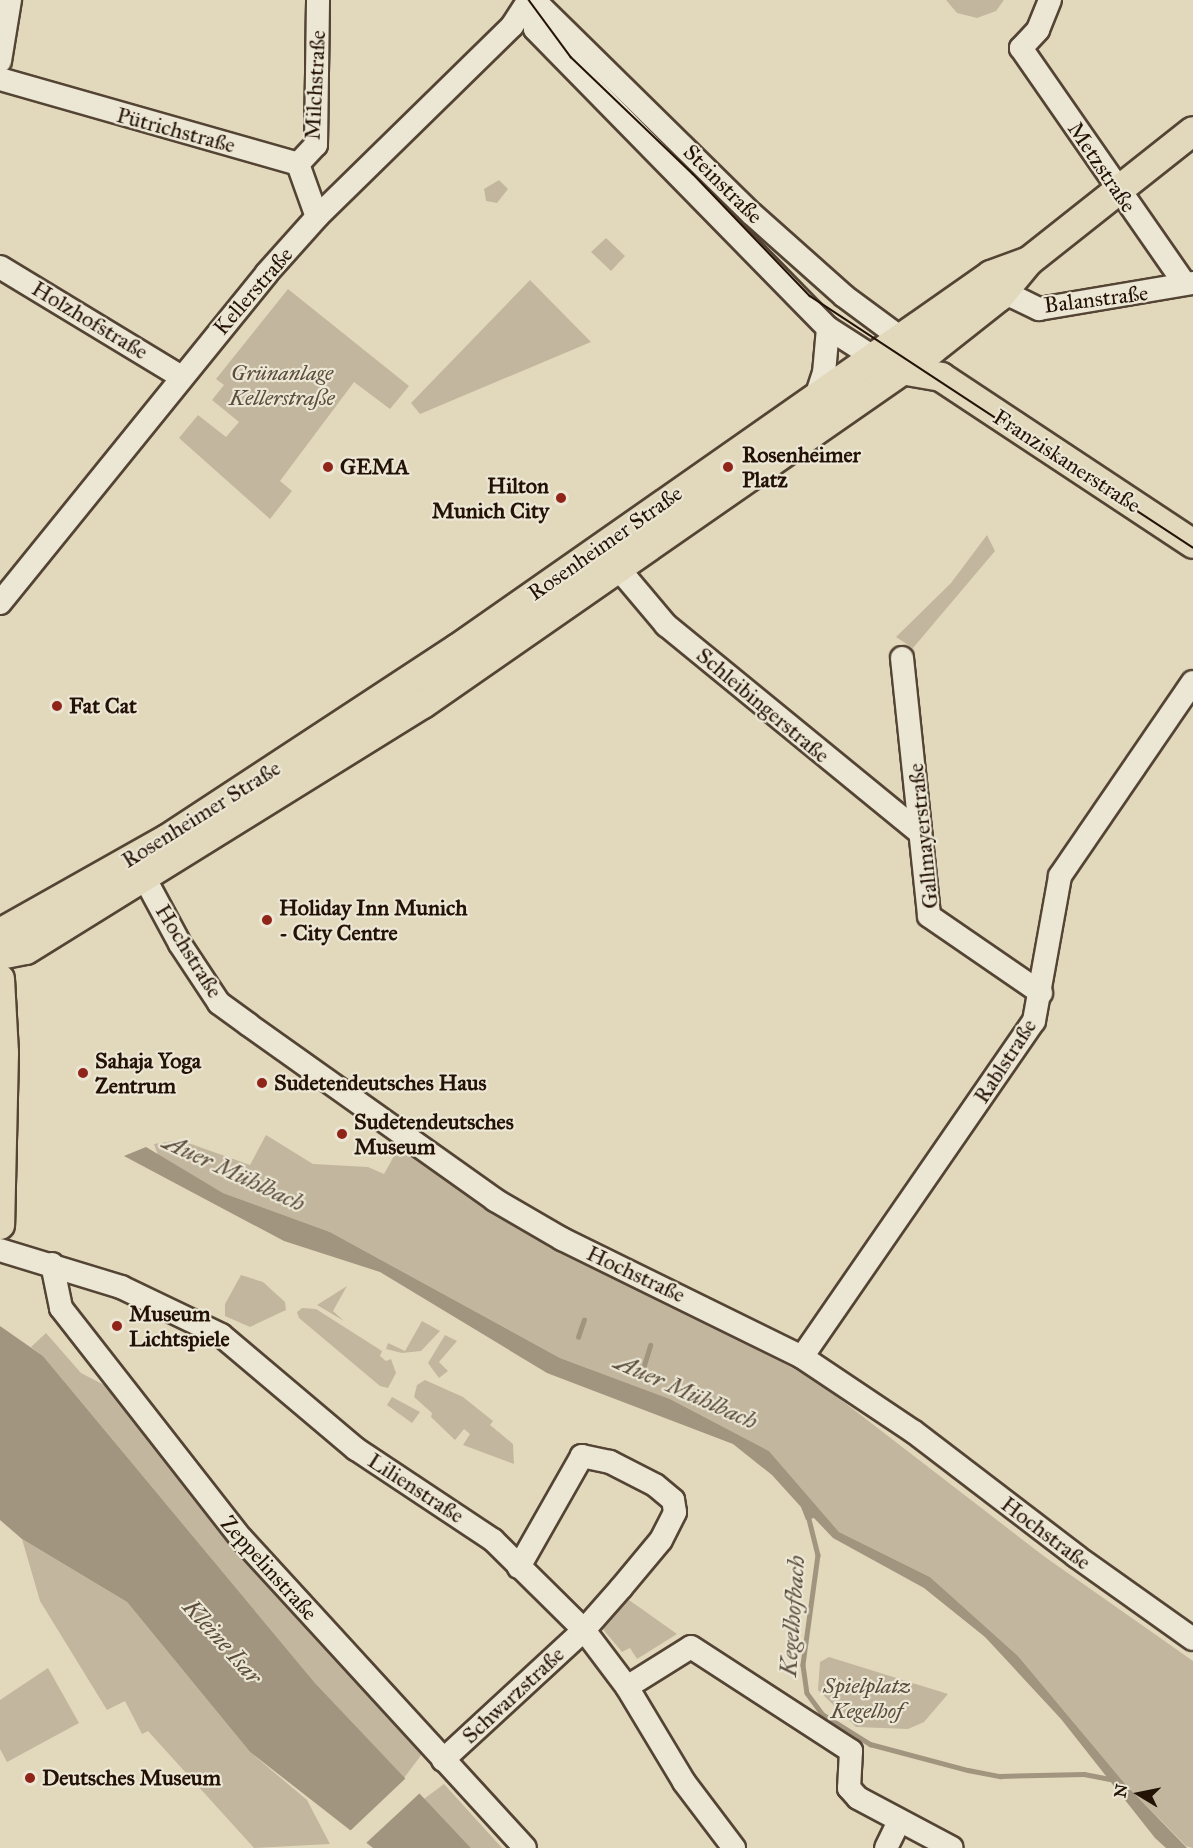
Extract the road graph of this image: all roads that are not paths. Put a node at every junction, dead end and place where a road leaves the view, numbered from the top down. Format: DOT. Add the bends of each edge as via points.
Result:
graph roads {
  1 [pos="10,0"];
  2 [pos="318,0"];
  3 [pos="531,0"];
  4 [pos="1050,0"];
  5 [pos="0,61"];
  6 [pos="0,79"];
  7 [pos="1193,131"];
  8 [pos="297,164"];
  9 [pos="1119,190"];
  10 [pos="317,217"];
  11 [pos="1029,261"];
  12 [pos="0,267"];
  13 [pos="1189,284"];
  14 [pos="999,297"];
  15 [pos="828,328"];
  16 [pos="909,354"];
  17 [pos="872,358"];
  18 [pos="180,376"];
  19 [pos="817,394"];
  20 [pos="1193,544"];
  21 [pos="618,568"];
  22 [pos="0,603"];
  23 [pos="902,658"];
  24 [pos="1193,682"];
  25 [pos="918,832"];
  26 [pos="139,868"];
  27 [pos="0,933"];
  28 [pos="13,952"];
  29 [pos="0,979"];
  30 [pos="1041,993"];
  31 [pos="4,1053"];
  32 [pos="0,1225"];
  33 [pos="0,1250"];
  34 [pos="52,1264"];
  35 [pos="802,1358"];
  36 [pos="519,1567"];
  37 [pos="584,1630"];
  38 [pos="1193,1639"];
  39 [pos="627,1687"];
  40 [pos="443,1760"];
  41 [pos="898,1823"];
  42 [pos="525,1848"];
  43 [pos="734,1848"];
  44 [pos="886,1848"];
  45 [pos="952,1848"];
  1 -- 5 [label="street"];
  2 -- 8 [label="street, Milchstraße" via="316,145"];
  3 -- 10 [label="street, Kellerstraße" via="506,32"];
  3 -- 15 [label="street, Steinstraße" via="535,28"];
  3 -- 16 [label="street, Steinstraße" via="752,214"];
  4 -- 9 [label="street, Metzstraße" via="1038,30 1021,48"];
  6 -- 8 [label="street, Pütrichstraße"];
  7 -- 9 [label="main road, Rosenheimer Straße"];
  8 -- 10 [label="street"];
  9 -- 11 [label="main road, Rosenheimer Straße"];
  9 -- 13 [label="street, Metzstraße"];
  10 -- 18 [label="street, Kellerstraße"];
  11 -- 14 [label="main road"];
  11 -- 16 [label="main road, Rosenheimer Straße" via="991,275"];
  12 -- 18 [label="street, Holzhofstraße"];
  13 -- 14 [label="street, Balanstraße" via="1039,309 1012,296"];
  14 -- 16 [label="main road"];
  15 -- 17 [label="street, Steinstraße"];
  15 -- 19 [label="street" via="824,373"];
  16 -- 17 [label="main road, Rosenheimer Straße"];
  16 -- 20 [label="main road, Franziskanerstraße"];
  16 -- 21 [label="main road, Rosenheimer Straße"];
  17 -- 19 [label="main road, Rosenheimer Straße"];
  18 -- 22 [label="street, Kellerstraße"];
  19 -- 26 [label="main road, Rosenheimer Straße"];
  21 -- 25 [label="street, Schleibingerstraße" via="666,625"];
  21 -- 26 [label="main road, Rosenheimer Straße" via="423,704"];
  23 -- 25 [label="street, Gallmayerstraße" via="917,768"];
  24 -- 30 [label="street, Rablstraße" via="1060,876"];
  25 -- 30 [label="street, Gallmayerstraße" via="929,916"];
  26 -- 27 [label="main road, Rosenheimer Straße"];
  26 -- 28 [label="main road, Rosenheimer Straße"];
  26 -- 35 [label="street, Hochstraße" via="180,944 219,1003 495,1200 562,1239"];
  28 -- 31 [label="main road"];
  29 -- 31 [label="main road"];
  30 -- 35 [label="street, Rablstraße" via="1034,1022"];
  31 -- 32 [label="main road"];
  33 -- 34 [label="street, Lilienstraße"];
  34 -- 36 [label="street, Lilienstraße" via="143,1296 227,1339 356,1449 484,1533"];
  34 -- 40 [label="street, Zeppelinstraße" via="61,1308 218,1510"];
  35 -- 38 [label="street, Hochstraße" via="914,1432 1076,1556"];
  36 -- 37 [label="street, Lilienstraße"];
  36 -- 37 [label="street, Schwarzstraße" via="582,1456 595,1455 669,1494 675,1512 661,1540"];
  37 -- 39 [label="street, Lilienstraße"];
  37 -- 40 [label="street, Schwarzstraße"];
  39 -- 41 [label="street" via="691,1647 850,1751 849,1788"];
  39 -- 43 [label="street, Lilienstraße" via="684,1782"];
  40 -- 42 [label="street, Zeppelinstraße"];
  41 -- 44 [label="street"];
  41 -- 45 [label="street"];
}
